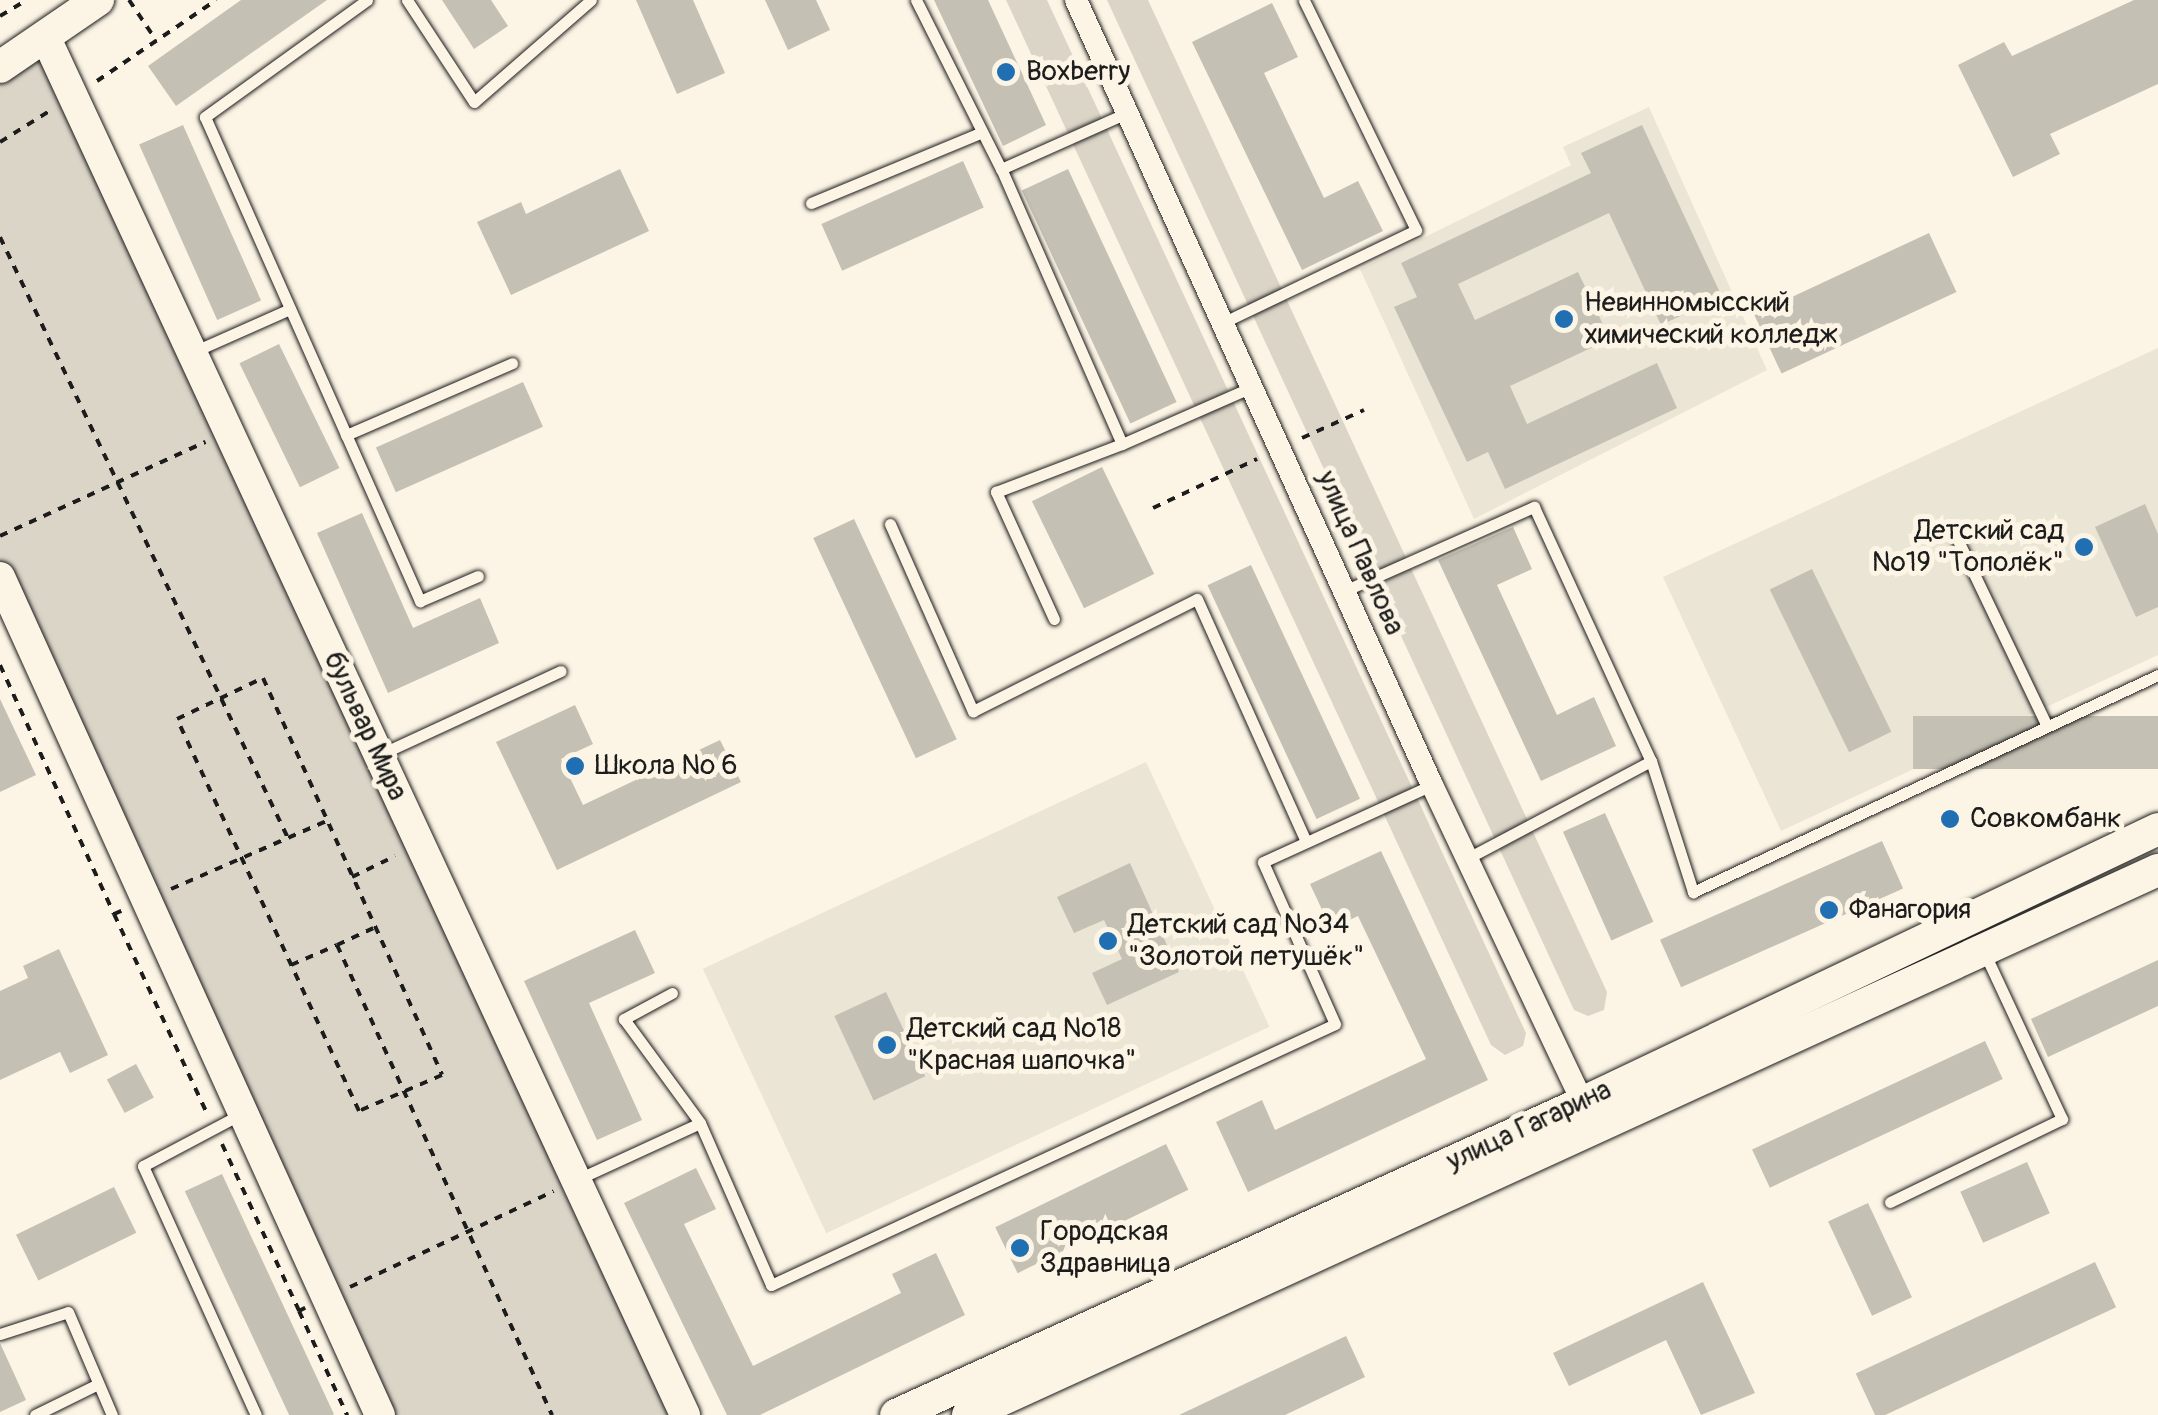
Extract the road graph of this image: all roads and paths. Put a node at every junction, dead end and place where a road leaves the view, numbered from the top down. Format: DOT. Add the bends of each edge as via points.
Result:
graph roads {
  1 [pos="27,0"];
  2 [pos="129,0"];
  3 [pos="216,0"];
  4 [pos="367,0"];
  5 [pos="407,0"];
  6 [pos="591,0"];
  7 [pos="916,0"];
  8 [pos="1076,0"];
  9 [pos="1304,0"];
  10 [pos="93,1"];
  11 [pos="0,16"];
  12 [pos="46,36"];
  13 [pos="156,40"];
  14 [pos="0,67"];
  15 [pos="73,96"];
  16 [pos="1129,112"];
  17 [pos="982,132"];
  18 [pos="0,142"];
  19 [pos="1000,169"];
  20 [pos="810,203"];
  21 [pos="0,237"];
  22 [pos="290,309"];
  23 [pos="1222,324"];
  24 [pos="192,352"];
  25 [pos="512,362"];
  26 [pos="1252,387"];
  27 [pos="229,431"];
  28 [pos="346,435"];
  29 [pos="1122,444"];
  30 [pos="118,482"];
  31 [pos="890,524"];
  32 [pos="1954,532"];
  33 [pos="0,536"];
  34 [pos="478,576"];
  35 [pos="0,577"];
  36 [pos="1344,592"];
  37 [pos="1054,619"];
  38 [pos="0,666"];
  39 [pos="560,671"];
  40 [pos="2158,674"];
  41 [pos="222,697"];
  42 [pos="2047,726"];
  43 [pos="378,754"];
  44 [pos="1652,761"];
  45 [pos="1432,785"];
  46 [pos="327,820"];
  47 [pos="2158,828"];
  48 [pos="288,838"];
  49 [pos="1306,842"];
  50 [pos="241,858"];
  51 [pos="1466,859"];
  52 [pos="2158,870"];
  53 [pos="146,900"];
  54 [pos="375,928"];
  55 [pos="336,944"];
  56 [pos="1983,950"];
  57 [pos="291,965"];
  58 [pos="672,993"];
  59 [pos="404,1091"];
  60 [pos="243,1113"];
  61 [pos="1588,1115"];
  62 [pos="700,1123"];
  63 [pos="576,1180"];
  64 [pos="1890,1202"];
  65 [pos="469,1232"];
  66 [pos="327,1298"];
  67 [pos="299,1311"];
  68 [pos="0,1334"];
  69 [pos="98,1384"];
  70 [pos="35,1415"];
  71 [pos="112,1415"];
  72 [pos="256,1415"];
  73 [pos="347,1415"];
  74 [pos="380,1415"];
  75 [pos="552,1415"];
  76 [pos="685,1415"];
  77 [pos="896,1415"];
  78 [pos="968,1415"];
  1 -- 11 [label="path"];
  2 -- 13 [label="path"];
  3 -- 13 [label="path"];
  4 -- 22 [label="lane" via="204,117"];
  5 -- 6 [label="lane" via="474,102"];
  7 -- 17 [label="lane"];
  8 -- 16 [label="street, улица Павлова"];
  9 -- 23 [label="lane" via="1416,230"];
  10 -- 12 [label="main road"];
  12 -- 14 [label="main road"];
  12 -- 15 [label="street, бульвар Мира"];
  13 -- 15 [label="path"];
  15 -- 18 [label="path"];
  15 -- 24 [label="street, бульвар Мира"];
  16 -- 19 [label="lane"];
  16 -- 23 [label="street, улица Павлова"];
  17 -- 19 [label="lane"];
  17 -- 20 [label="lane"];
  19 -- 29 [label="lane"];
  21 -- 30 [label="path"];
  22 -- 24 [label="lane"];
  22 -- 28 [label="lane"];
  23 -- 26 [label="street, улица Павлова"];
  24 -- 27 [label="street, бульвар Мира"];
  25 -- 28 [label="lane"];
  26 -- 29 [label="lane"];
  26 -- 36 [label="street, улица Павлова"];
  27 -- 30 [label="path"];
  27 -- 43 [label="street, бульвар Мира"];
  28 -- 34 [label="lane" via="420,602"];
  29 -- 37 [label="lane" via="996,492"];
  30 -- 33 [label="path"];
  30 -- 41 [label="path"];
  31 -- 49 [label="lane" via="973,710 1197,600"];
  32 -- 42 [label="lane"];
  35 -- 53 [label="street"];
  36 -- 44 [label="lane" via="1534,507"];
  36 -- 45 [label="street, улица Павлова"];
  38 -- 53 [label="path" via="114,914"];
  39 -- 43 [label="lane"];
  40 -- 42 [label="lane"];
  41 -- 46 [label="path" via="264,678"];
  41 -- 48 [label="path"];
  41 -- 50 [label="path" via="177,719"];
  42 -- 44 [label="lane" via="1694,892"];
  43 -- 63 [label="street, бульвар Мира"];
  44 -- 51 [label="lane"];
  45 -- 49 [label="lane"];
  45 -- 51 [label="street, улица Павлова"];
  46 -- 48 [label="path"];
  46 -- 54 [label="path"];
  47 -- 61 [label="main road, улица Гагарина"];
  48 -- 50 [label="path"];
  49 -- 62 [label="lane" via="1263,862 1335,1024 771,1284"];
  50 -- 53 [label="path"];
  50 -- 57 [label="path"];
  51 -- 61 [label="street, улица Павлова"];
  52 -- 56 [label="main road, улица Гагарина"];
  53 -- 60 [label="street"];
  54 -- 55 [label="path"];
  54 -- 59 [label="path" via="442,1074"];
  55 -- 57 [label="path"];
  55 -- 59 [label="path"];
  56 -- 61 [label="main road, улица Гагарина"];
  56 -- 64 [label="lane" via="2062,1119"];
  57 -- 59 [label="path" via="359,1111"];
  58 -- 62 [label="lane" via="624,1019"];
  59 -- 65 [label="path"];
  60 -- 66 [label="street"];
  60 -- 72 [label="lane" via="143,1166"];
  61 -- 77 [label="main road, улица Гагарина"];
  61 -- 78 [label="main road, улица Гагарина"];
  62 -- 63 [label="lane"];
  63 -- 65 [label="path"];
  63 -- 76 [label="street, бульвар Мира"];
  65 -- 66 [label="path"];
  65 -- 75 [label="path"];
  66 -- 74 [label="street"];
  67 -- 73 [label="path"];
  68 -- 69 [label="lane" via="68,1312"];
  69 -- 70 [label="lane"];
  69 -- 71 [label="lane"];
}
